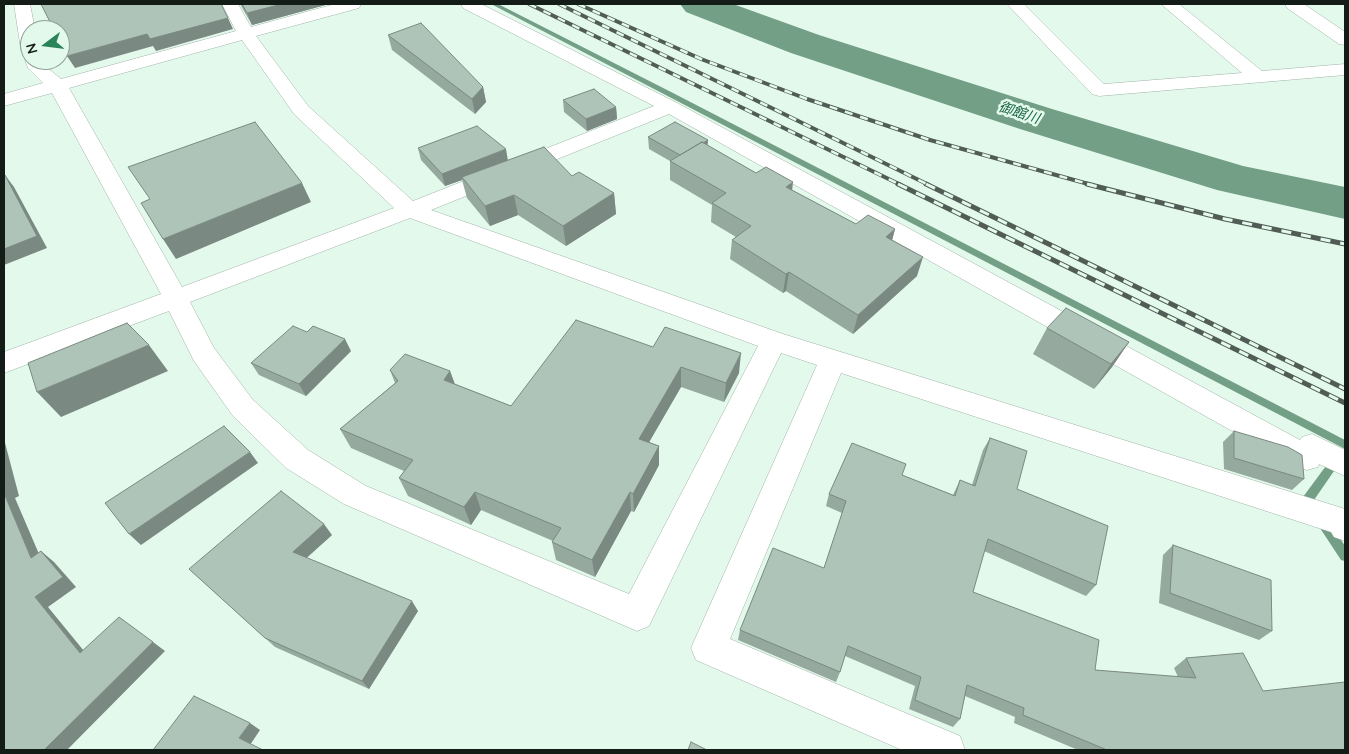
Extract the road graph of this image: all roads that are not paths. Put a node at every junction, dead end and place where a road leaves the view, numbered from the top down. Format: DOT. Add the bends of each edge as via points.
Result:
graph roads {
  1 [pos="22,4"];
  2 [pos="230,4"];
  3 [pos="353,4"];
  4 [pos="469,4"];
  5 [pos="1015,4"];
  6 [pos="1169,4"];
  7 [pos="1319,4"];
  8 [pos="1295,5"];
  9 [pos="25,20"];
  10 [pos="246,34"];
  11 [pos="1345,40"];
  12 [pos="39,70"];
  13 [pos="1345,70"];
  14 [pos="1258,76"];
  15 [pos="58,86"];
  16 [pos="4,100"];
  17 [pos="670,107"];
  18 [pos="410,210"];
  19 [pos="176,299"];
  20 [pos="774,341"];
  21 [pos="834,360"];
  22 [pos="4,364"];
  23 [pos="1345,464"];
  24 [pos="1344,520"];
  25 [pos="946,750"];
  1 -- 9 [label="street"];
  2 -- 10 [label="street"];
  3 -- 10 [label="street"];
  4 -- 17 [label="street"];
  5 -- 14 [label="street" via="1099,90"];
  6 -- 14 [label="street"];
  7 -- 8 [label="street"];
  8 -- 11 [label="street"];
  10 -- 15 [label="street"];
  10 -- 18 [label="street" via="301,110"];
  12 -- 15 [label="street"];
  13 -- 14 [label="street"];
  15 -- 16 [label="street"];
  15 -- 19 [label="street"];
  17 -- 18 [label="street"];
  17 -- 23 [label="street" via="1307,458 1312,446"];
  18 -- 19 [label="street"];
  18 -- 20 [label="street"];
  19 -- 20 [label="street" via="203,354 243,408 297,459 355,495 637,614"];
  19 -- 22 [label="street"];
  20 -- 21 [label="street"];
  21 -- 24 [label="street"];
  21 -- 25 [label="street" via="709,648"];
}
